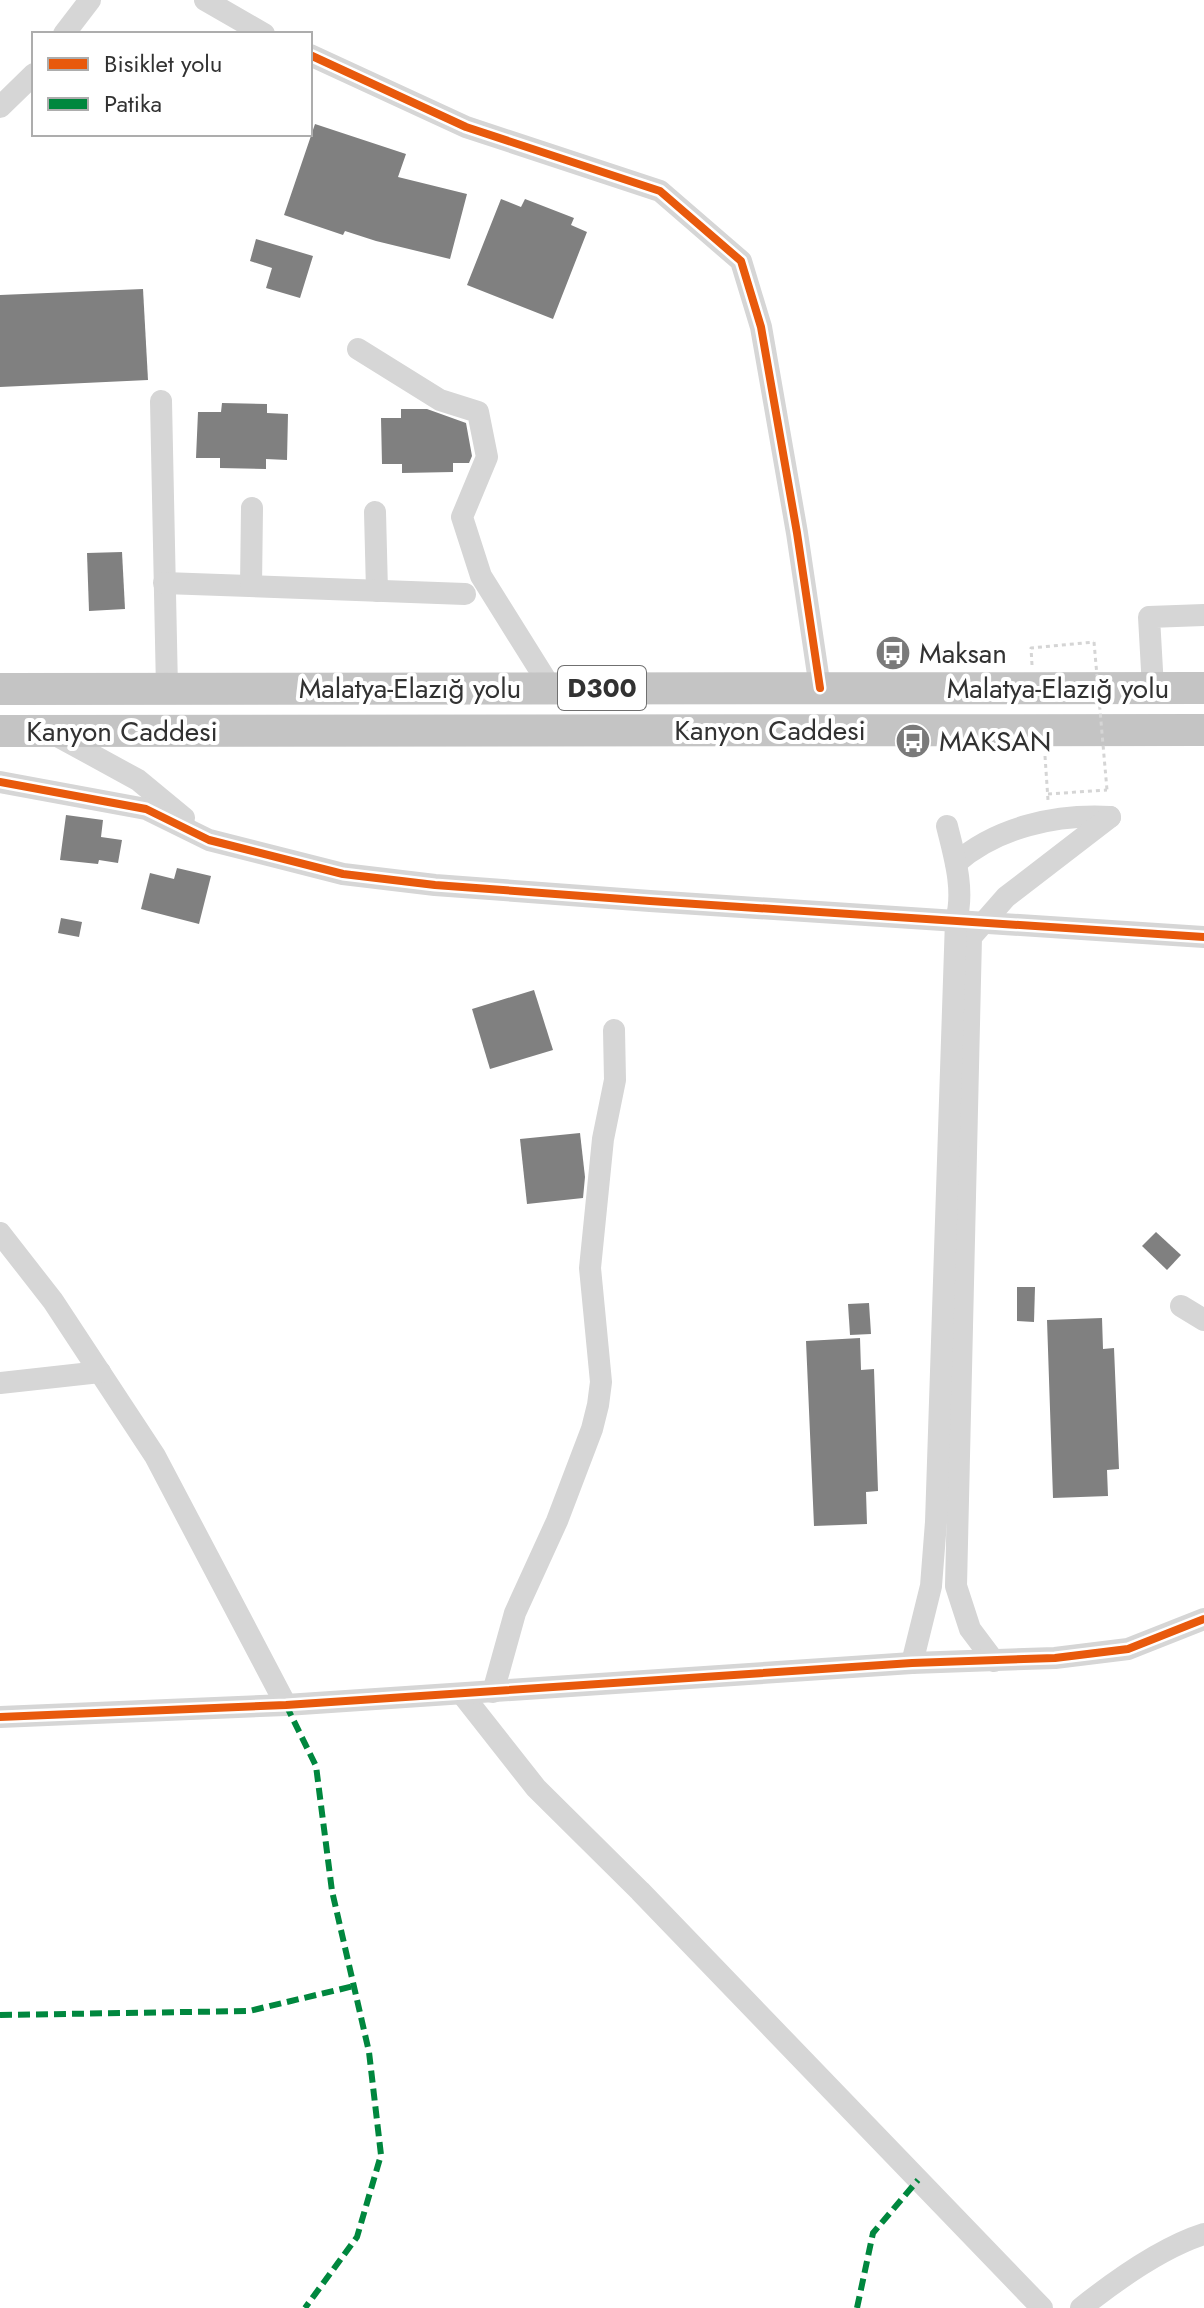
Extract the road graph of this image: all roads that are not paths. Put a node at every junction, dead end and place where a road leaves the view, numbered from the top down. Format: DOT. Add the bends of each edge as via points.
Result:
graph roads {
  1 [pos="90,0"];
  2 [pos="205,0"];
  3 [pos="66,32"];
  4 [pos="261,32"];
  5 [pos="312,56"];
  6 [pos="32,76"];
  7 [pos="0,107"];
  8 [pos="358,349"];
  9 [pos="161,401"];
  10 [pos="252,508"];
  11 [pos="375,512"];
  12 [pos="164,583"];
  13 [pos="251,586"];
  14 [pos="377,591"];
  15 [pos="465,594"];
  16 [pos="1204,615"];
  17 [pos="551,688"];
  18 [pos="820,688"];
  19 [pos="1153,688"];
  20 [pos="1204,688"];
  21 [pos="0,689"];
  22 [pos="167,689"];
  23 [pos="1204,730"];
  24 [pos="0,731"];
  25 [pos="49,731"];
  26 [pos="0,782"];
  27 [pos="947,826"];
  28 [pos="209,840"];
  29 [pos="956,863"];
  30 [pos="956,920"];
  31 [pos="984,922"];
  32 [pos="1204,937"];
  33 [pos="614,1030"];
  34 [pos="0,1233"];
  35 [pos="1181,1306"];
  36 [pos="1204,1320"];
  37 [pos="100,1372"];
  38 [pos="0,1383"];
  39 [pos="1204,1619"];
  40 [pos="994,1661"];
  41 [pos="912,1663"];
  42 [pos="493,1692"];
  43 [pos="462,1694"];
  44 [pos="286,1705"];
  45 [pos="0,1717"];
  46 [pos="1204,2234"];
  47 [pos="1042,2308"];
  48 [pos="1081,2308"];
  1 -- 3 [label="street"];
  2 -- 4 [label="street"];
  5 -- 18 [label="street" via="466,127 660,191 741,261 761,327"];
  6 -- 7 [label="street"];
  8 -- 17 [label="street" via="440,400 478,412 487,457 462,517 481,576"];
  9 -- 12 [label="street"];
  10 -- 13 [label="street"];
  11 -- 14 [label="street"];
  12 -- 13 [label="street"];
  12 -- 22 [label="street"];
  13 -- 14 [label="street"];
  14 -- 15 [label="street"];
  16 -- 19 [label="street" via="1149,617"];
  17 -- 18 [label="highway, Malatya-Elazığ yolu / D300"];
  17 -- 22 [label="highway, Malatya-Elazığ yolu / D300"];
  18 -- 19 [label="highway, Malatya-Elazığ yolu / D300"];
  19 -- 20 [label="highway, Malatya-Elazığ yolu / D300"];
  21 -- 22 [label="highway, Malatya-Elazığ yolu / D300"];
  23 -- 25 [label="highway, Kanyon Caddesi / D300"];
  24 -- 25 [label="highway, Kanyon Caddesi / D300"];
  25 -- 28 [label="street" via="138,780"];
  26 -- 28 [label="street" via="146,809"];
  27 -- 29 [label="street"];
  28 -- 30 [label="street" via="343,874 435,885"];
  29 -- 30 [label="street"];
  29 -- 31 [label="street" via="991,838 1050,820 1110,817 1006,897"];
  30 -- 31 [label="street"];
  30 -- 41 [label="street" via="936,1522 931,1586"];
  31 -- 32 [label="street"];
  31 -- 40 [label="street" via="971,937 956,1586 970,1629"];
  33 -- 42 [label="street" via="615,1080 603,1139 590,1268 601,1382 598,1405 557,1521 515,1613"];
  34 -- 37 [label="street"];
  35 -- 36 [label="street"];
  37 -- 38 [label="street"];
  37 -- 44 [label="street" via="155,1456"];
  39 -- 40 [label="street" via="1128,1649"];
  40 -- 41 [label="street"];
  41 -- 42 [label="street"];
  42 -- 43 [label="street"];
  43 -- 44 [label="street"];
  43 -- 47 [label="street" via="536,1788"];
  44 -- 45 [label="street"];
  46 -- 48 [label="street" via="1185,2240"];
}
